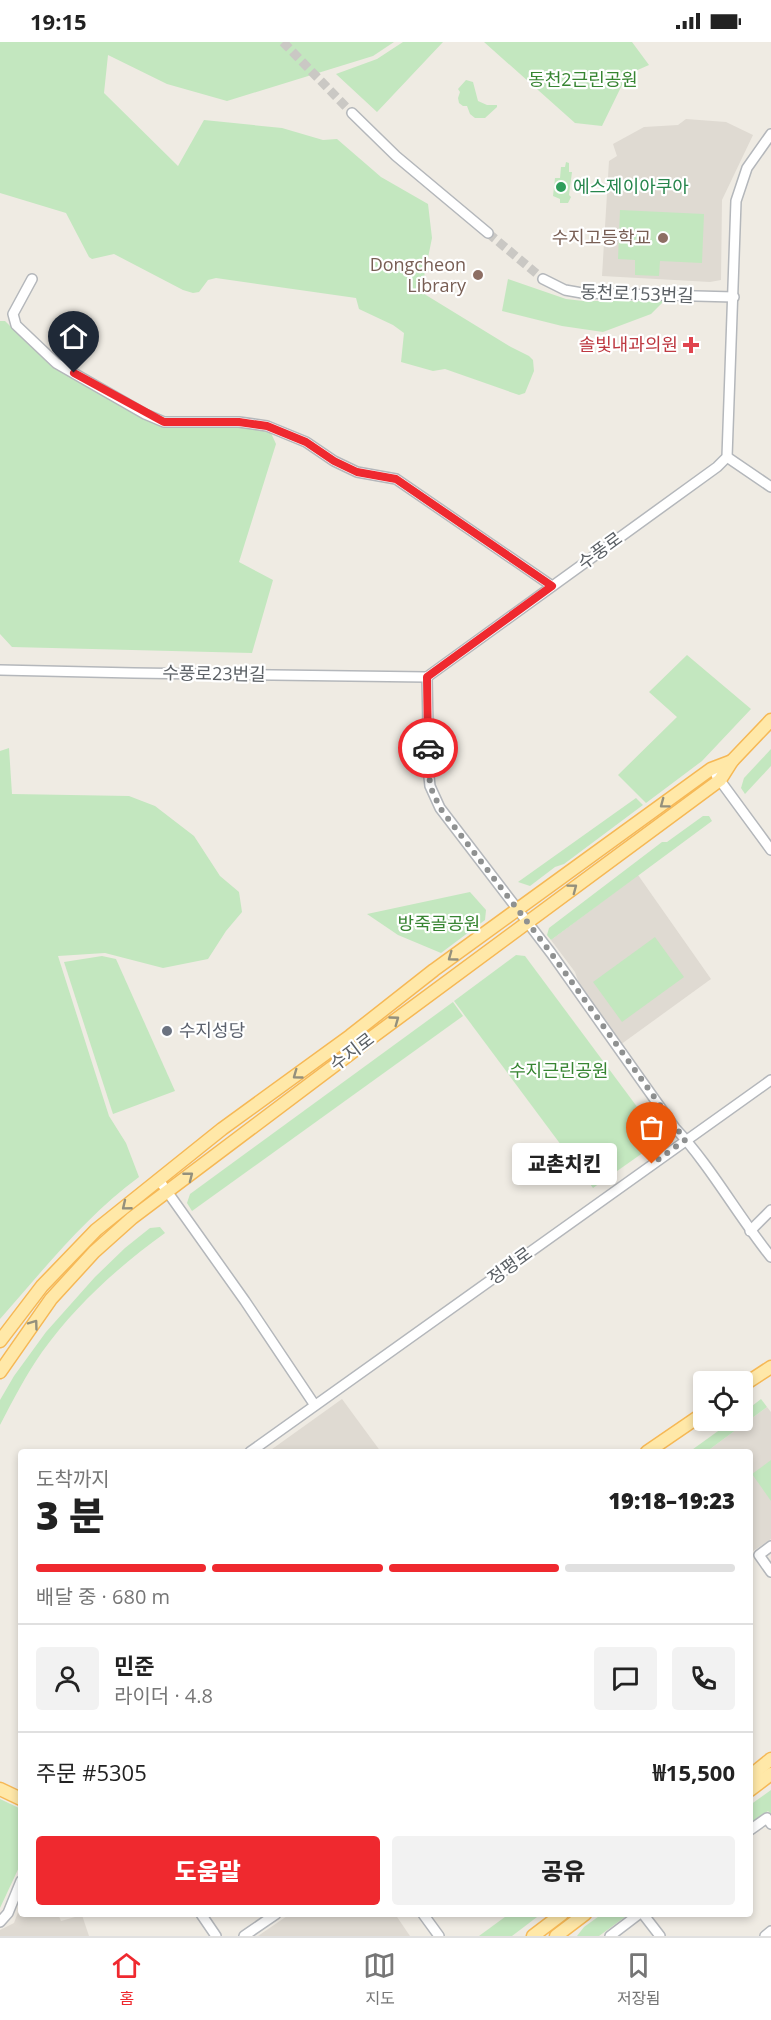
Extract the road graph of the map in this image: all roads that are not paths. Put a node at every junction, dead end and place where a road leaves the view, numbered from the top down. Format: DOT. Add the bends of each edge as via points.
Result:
graph roads {
  1 [pos="352,113"];
  2 [pos="771,134"];
  3 [pos="488,232"];
  4 [pos="32,279"];
  5 [pos="543,279"];
  6 [pos="734,297"];
  7 [pos="727,457"];
  8 [pos="771,487"];
  9 [pos="552,586"];
  10 [pos="0,670"];
  11 [pos="427,677"];
  12 [pos="771,720"];
  13 [pos="732,761"];
  14 [pos="711,769"];
  15 [pos="720,780"];
  16 [pos="771,850"];
  17 [pos="516,909"];
  18 [pos="526,923"];
  19 [pos="771,1080"];
  20 [pos="685,1140"];
  21 [pos="159,1180"];
  22 [pos="168,1192"];
  23 [pos="771,1210"];
  24 [pos="750,1231"];
  25 [pos="771,1257"];
  26 [pos="0,1341"];
  27 [pos="771,1366"];
  28 [pos="0,1372"];
  29 [pos="753,1378"];
  30 [pos="314,1404"];
  31 [pos="693,1421"];
  32 [pos="254,1449"];
  33 [pos="651,1449"];
  34 [pos="771,1546"];
  35 [pos="771,1572"];
  36 [pos="771,1760"];
  37 [pos="753,1774"];
  38 [pos="771,1774"];
  39 [pos="753,1788"];
  40 [pos="0,1789"];
  41 [pos="18,1798"];
  42 [pos="771,1824"];
  43 [pos="753,1828"];
  44 [pos="18,1888"];
  45 [pos="203,1917"];
  46 [pos="272,1917"];
  47 [pos="425,1917"];
  48 [pos="558,1917"];
  49 [pos="581,1917"];
  50 [pos="637,1917"];
  51 [pos="644,1917"];
  52 [pos="0,1922"];
  53 [pos="771,1931"];
  54 [pos="216,1936"];
  55 [pos="244,1936"];
  56 [pos="439,1936"];
  57 [pos="532,1936"];
  58 [pos="556,1936"];
  59 [pos="610,1936"];
  60 [pos="660,1936"];
  61 [pos="765,1936"];
  1 -- 3 [label="street" via="396,156"];
  2 -- 6 [label="street" via="747,168 737,195"];
  4 -- 9 [label="street" via="14,315 16,325 56,363 164,422 267,426 306,442 357,472 396,479"];
  5 -- 6 [label="street, 동천로153번길" via="565,290 582,292"];
  6 -- 7 [label="street"];
  7 -- 8 [label="street"];
  7 -- 9 [label="street, 수풍로"];
  9 -- 11 [label="street, 수풍로"];
  10 -- 11 [label="street, 수풍로23번길"];
  11 -- 17 [label="street" via="430,786 448,820"];
  12 -- 13 [label="main road, 수지로"];
  13 -- 14 [label="main road, 수지로"];
  13 -- 15 [label="main road, 수지로"];
  14 -- 15 [label="street"];
  14 -- 17 [label="main road, 수지로, one-way"];
  15 -- 16 [label="street"];
  18 -- 15 [label="main road, 수지로, one-way"];
  17 -- 18 [label="street"];
  17 -- 21 [label="main road, 수지로, one-way"];
  18 -- 20 [label="street"];
  22 -- 18 [label="main road, 수지로, one-way"];
  19 -- 20 [label="street, 정평로"];
  20 -- 24 [label="street"];
  20 -- 30 [label="street, 정평로"];
  21 -- 22 [label="street"];
  21 -- 26 [label="main road, 수지로, one-way" via="72,1253"];
  28 -- 22 [label="main road, 수지로, one-way" via="51,1299 76,1271 120,1228"];
  22 -- 30 [label="street"];
  23 -- 24 [label="street"];
  24 -- 25 [label="street"];
  27 -- 29 [label="main road"];
  30 -- 32 [label="street, 정평로"];
  31 -- 33 [label="main road"];
  34 -- 35 [label="street" via="759,1555"];
  36 -- 37 [label="main road"];
  38 -- 39 [label="main road"];
  40 -- 41 [label="main road"];
  42 -- 43 [label="street" via="767,1818"];
  44 -- 52 [label="street"];
  45 -- 54 [label="street"];
  46 -- 55 [label="street"];
  47 -- 56 [label="street"];
  48 -- 57 [label="main road"];
  49 -- 58 [label="main road"];
  50 -- 59 [label="street"];
  51 -- 60 [label="street"];
  53 -- 61 [label="street"];
}
